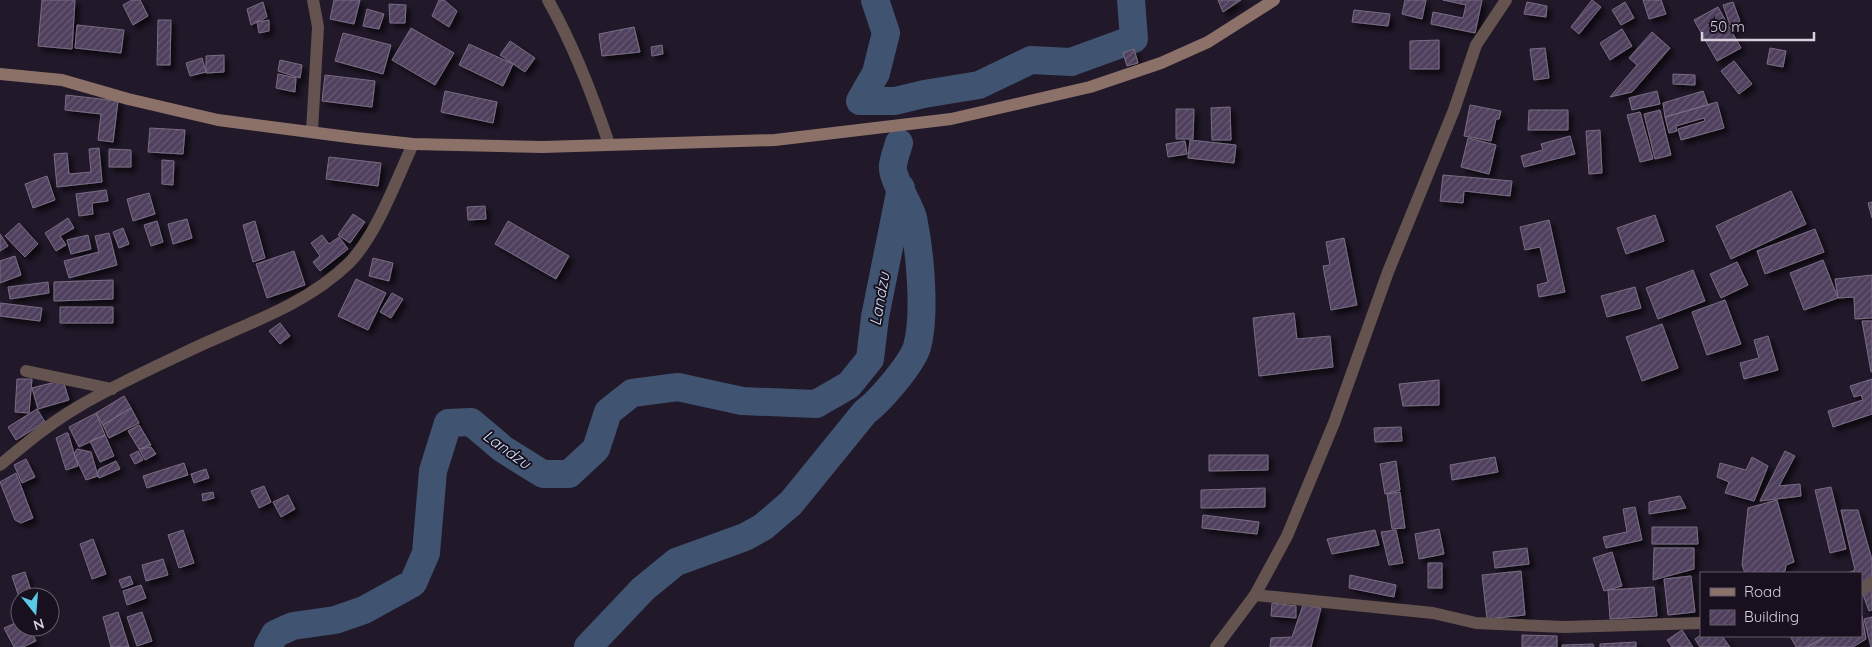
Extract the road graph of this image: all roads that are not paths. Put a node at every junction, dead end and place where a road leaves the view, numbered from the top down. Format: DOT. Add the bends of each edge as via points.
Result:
graph roads {
  1 [pos="313,0"];
  2 [pos="548,0"];
  3 [pos="1274,0"];
  4 [pos="1506,0"];
  5 [pos="0,72"];
  6 [pos="312,131"];
  7 [pos="414,144"];
  8 [pos="608,144"];
  9 [pos="26,371"];
  10 [pos="112,389"];
  11 [pos="0,465"];
  12 [pos="1255,594"];
  13 [pos="1700,623"];
  14 [pos="1216,647"];
  1 -- 6 [label="street" via="318,27"];
  2 -- 8 [label="street" via="589,83"];
  3 -- 8 [label="main road" via="1208,42 1161,64 1090,86 951,119 775,140"];
  4 -- 12 [label="street" via="1476,45 1454,110 1388,272 1334,423 1287,536"];
  5 -- 6 [label="main road" via="62,80 218,120"];
  6 -- 7 [label="main road"];
  7 -- 8 [label="main road" via="542,147"];
  7 -- 10 [label="street" via="380,218 350,261 327,282 297,301"];
  9 -- 10 [label="street"];
  10 -- 11 [label="street" via="75,409"];
  12 -- 13 [label="street" via="1432,613 1476,623 1564,627"];
  12 -- 14 [label="street"];
}
